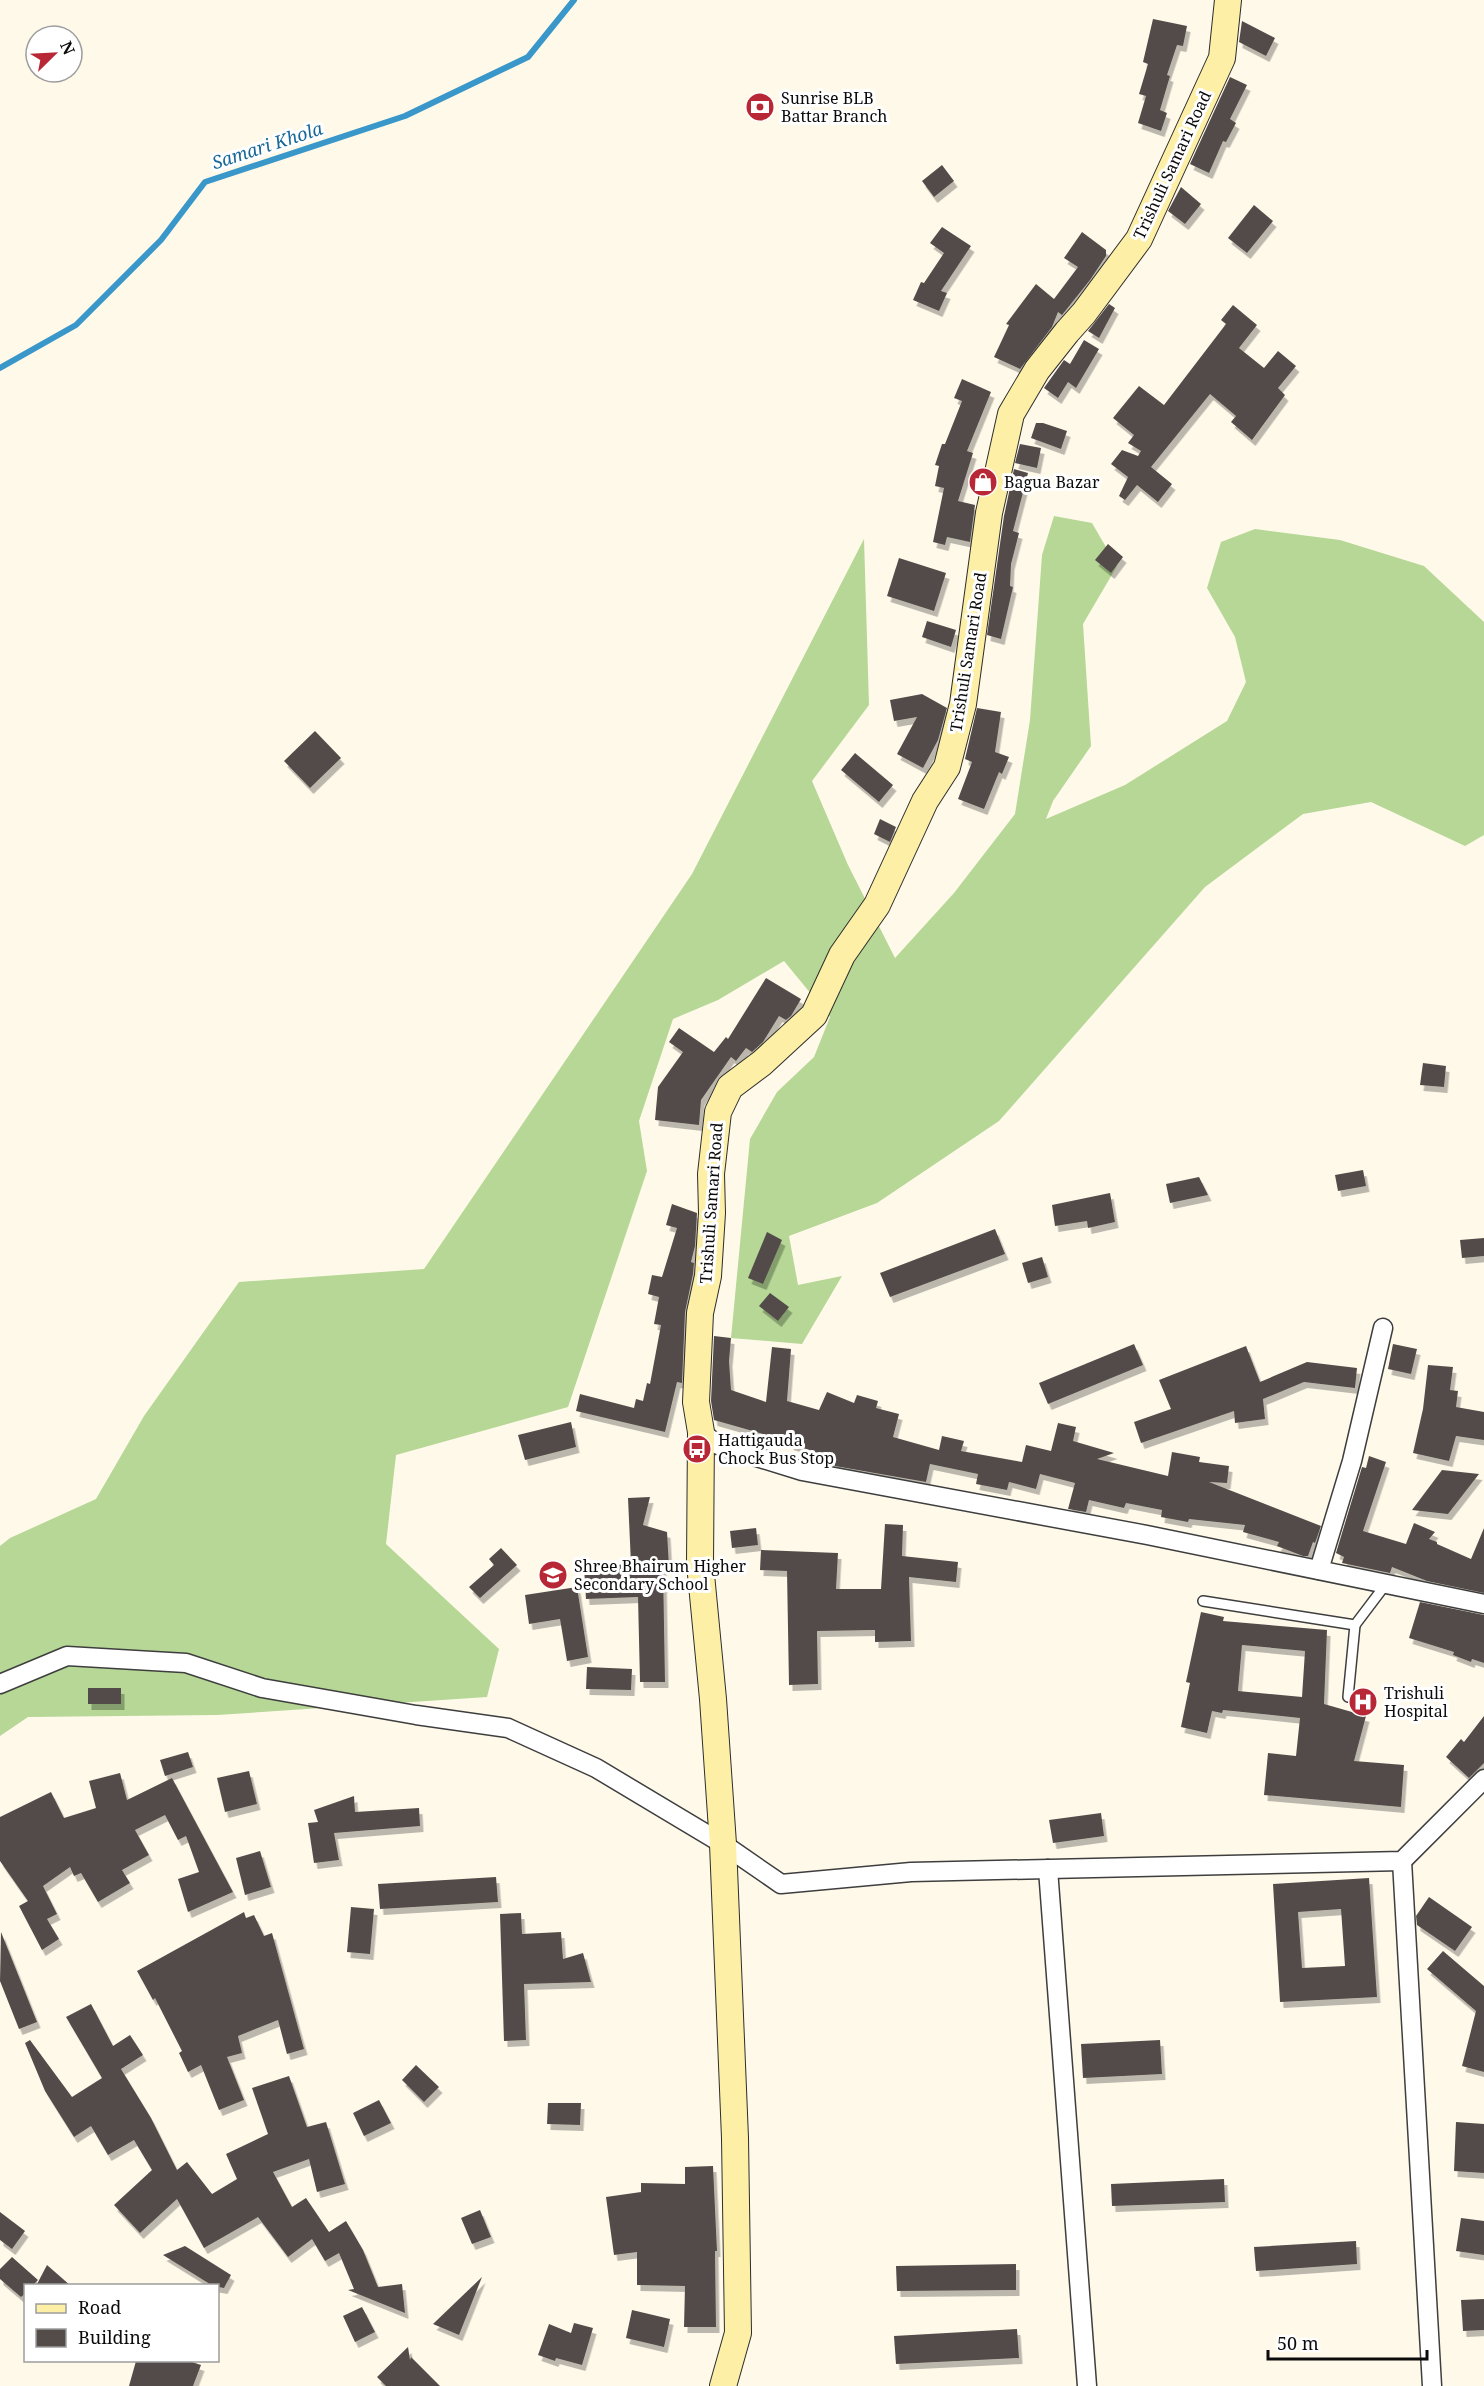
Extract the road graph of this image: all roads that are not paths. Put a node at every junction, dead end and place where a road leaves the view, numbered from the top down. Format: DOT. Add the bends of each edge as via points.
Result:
graph roads {
  1 [pos="1228,0"];
  2 [pos="1383,1328"];
  3 [pos="701,1432"];
  4 [pos="1318,1570"];
  5 [pos="1386,1584"];
  6 [pos="1203,1601"];
  7 [pos="1484,1604"];
  8 [pos="1355,1625"];
  9 [pos="0,1684"];
  10 [pos="1348,1697"];
  11 [pos="1484,1779"];
  12 [pos="723,1844"];
  13 [pos="1402,1861"];
  14 [pos="1048,1869"];
  15 [pos="723,2386"];
  16 [pos="1087,2386"];
  17 [pos="1432,2386"];
  1 -- 3 [label="street, Trishuli Samari Road" via="1222,58 1139,239 1037,370 1011,414 989,513 963,704 947,767 925,801 877,905 842,956 814,1015 730,1087 718,1112 711,1174 708,1276 700,1313 696,1402"];
  2 -- 4 [label="street" via="1352,1461"];
  3 -- 4 [label="street" via="718,1445 802,1472"];
  3 -- 12 [label="street, Trishuli Samari Road" via="700,1564"];
  4 -- 5 [label="street"];
  5 -- 7 [label="street"];
  5 -- 8 [label="lane"];
  6 -- 8 [label="lane"];
  8 -- 10 [label="lane"];
  9 -- 12 [label="street" via="67,1656 186,1663 262,1688 508,1728 596,1768"];
  11 -- 13 [label="street"];
  12 -- 14 [label="street" via="781,1884 911,1872"];
  12 -- 15 [label="street, Trishuli Samari Road" via="738,2333"];
  13 -- 14 [label="street"];
  13 -- 17 [label="street"];
  14 -- 16 [label="street"];
}
